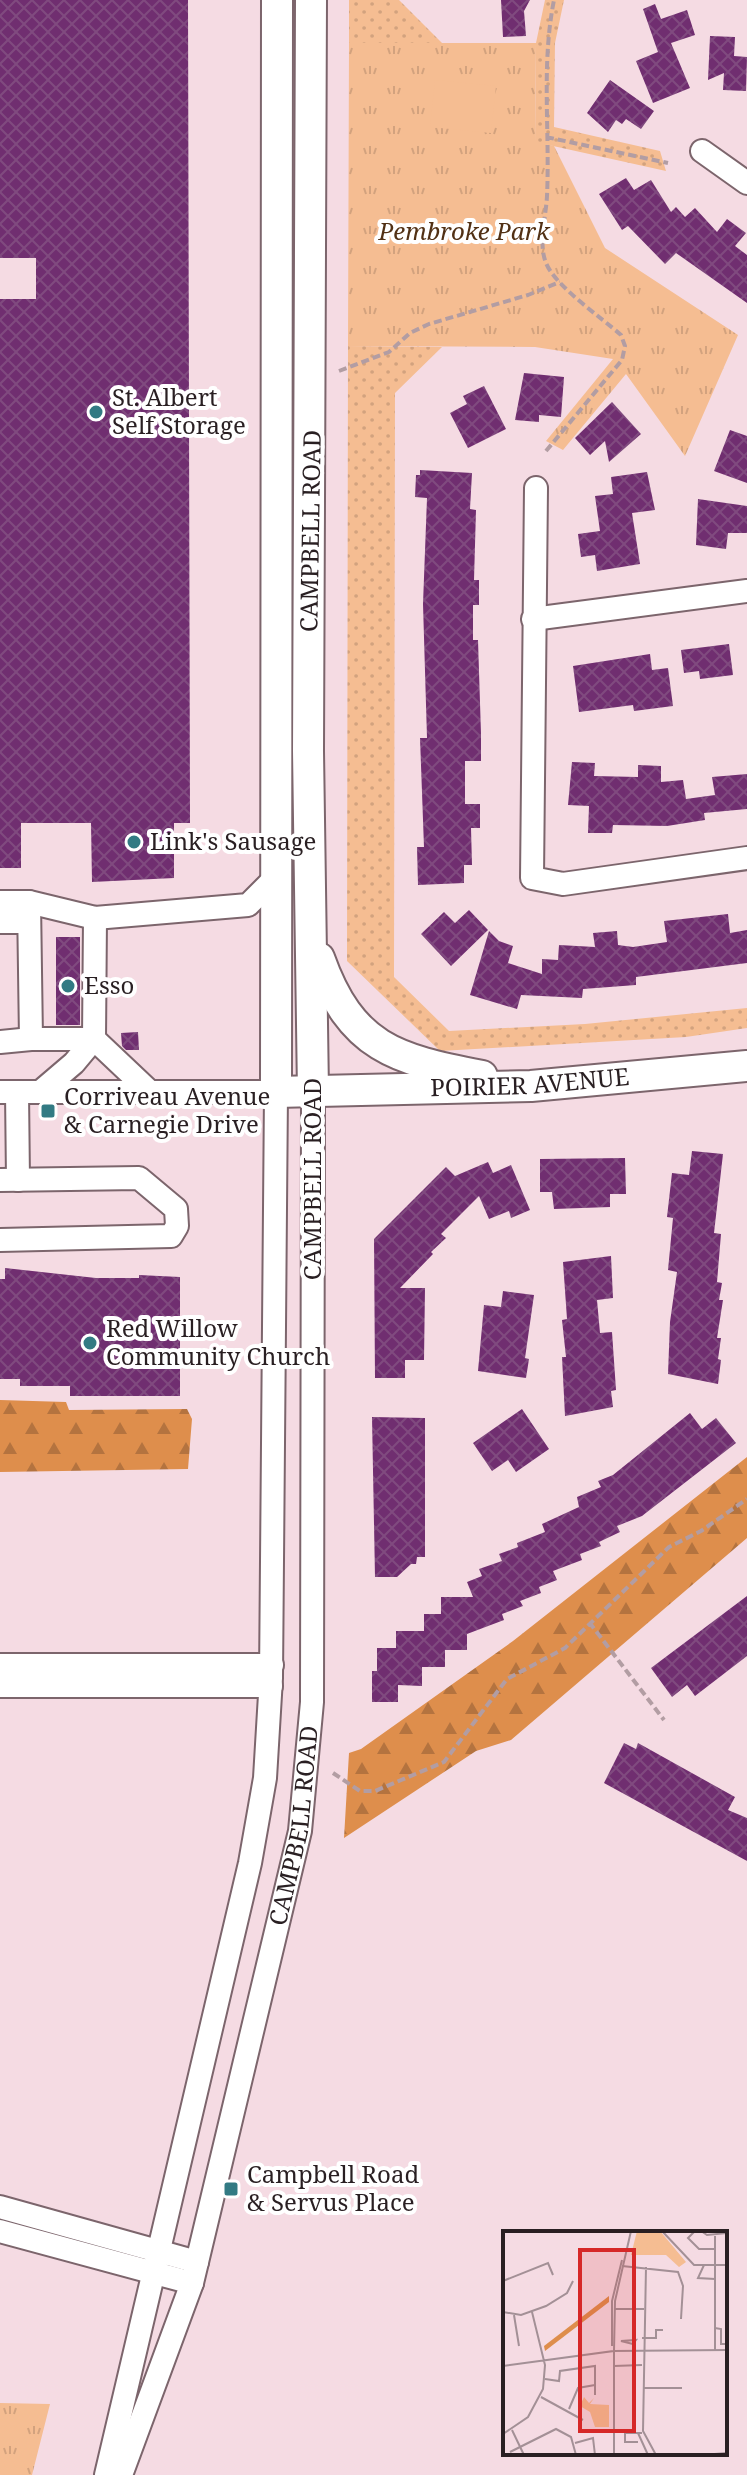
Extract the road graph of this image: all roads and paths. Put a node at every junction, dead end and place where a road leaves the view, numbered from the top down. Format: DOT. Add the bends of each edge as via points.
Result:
graph roads {
  1 [pos="277,0"];
  2 [pos="311,0"];
  3 [pos="554,0"];
  4 [pos="546,137"];
  5 [pos="702,151"];
  6 [pos="668,163"];
  7 [pos="747,183"];
  8 [pos="560,282"];
  9 [pos="339,371"];
  10 [pos="546,451"];
  11 [pos="536,488"];
  12 [pos="747,591"];
  13 [pos="533,619"];
  14 [pos="747,858"];
  15 [pos="276,877"];
  16 [pos="0,902"];
  17 [pos="312,911"];
  18 [pos="29,912"];
  19 [pos="95,918"];
  20 [pos="0,922"];
  21 [pos="31,1039"];
  22 [pos="94,1039"];
  23 [pos="0,1042"];
  24 [pos="747,1066"];
  25 [pos="531,1086"];
  26 [pos="149,1091"];
  27 [pos="9,1092"];
  28 [pos="40,1092"];
  29 [pos="276,1092"];
  30 [pos="313,1092"];
  31 [pos="9,1180"];
  32 [pos="0,1240"];
  33 [pos="747,1499"];
  34 [pos="589,1622"];
  35 [pos="0,1665"];
  36 [pos="271,1676"];
  37 [pos="0,1686"];
  38 [pos="664,1720"];
  39 [pos="333,1773"];
  40 [pos="0,2207"];
  41 [pos="0,2231"];
  42 [pos="157,2263"];
  43 [pos="195,2272"];
  44 [pos="106,2475"];
  45 [pos="121,2475"];
  1 -- 15 [label="main road, CAMPBELL ROAD"];
  2 -- 17 [label="main road, CAMPBELL ROAD"];
  3 -- 4 [label="path" via="545,43"];
  4 -- 6 [label="path"];
  4 -- 8 [label="path" via="543,242 546,264"];
  5 -- 7 [label="street"];
  8 -- 9 [label="path" via="429,324 389,352"];
  8 -- 10 [label="path" via="621,335 625,346 622,360"];
  11 -- 13 [label="street"];
  12 -- 13 [label="street"];
  13 -- 14 [label="street" via="532,878 563,884"];
  15 -- 19 [label="street" via="248,905"];
  15 -- 29 [label="main road, CAMPBELL ROAD"];
  16 -- 18 [label="street"];
  17 -- 25 [label="main road" via="316,950 327,982 350,1021 365,1035 423,1064"];
  17 -- 30 [label="main road, CAMPBELL ROAD"];
  18 -- 19 [label="street"];
  18 -- 20 [label="street"];
  18 -- 21 [label="street"];
  19 -- 22 [label="street"];
  21 -- 22 [label="street"];
  21 -- 23 [label="street"];
  22 -- 26 [label="street"];
  22 -- 28 [label="street"];
  24 -- 25 [label="main road, POIRIER AVENUE"];
  25 -- 30 [label="main road, POIRIER AVENUE"];
  26 -- 28 [label="street"];
  26 -- 29 [label="street"];
  27 -- 28 [label="street"];
  27 -- 31 [label="street"];
  29 -- 30 [label="main road, POIRIER AVENUE"];
  29 -- 36 [label="street, CAMPBELL ROAD"];
  30 -- 43 [label="street, CAMPBELL ROAD" via="313,1655 307,1775 289,1882"];
  31 -- 32 [label="street" via="139,1178 176,1209 177,1226 171,1236 147,1239"];
  33 -- 34 [label="path" via="669,1547"];
  34 -- 38 [label="path"];
  34 -- 39 [label="path" via="550,1659 507,1679 460,1742 433,1768 375,1791 360,1791"];
  35 -- 36 [label="street"];
  36 -- 37 [label="street"];
  36 -- 42 [label="street, CAMPBELL ROAD" via="265,1778 253,1852"];
  40 -- 42 [label="street"];
  41 -- 42 [label="street"];
  42 -- 43 [label="street"];
  42 -- 44 [label="street, CAMPBELL ROAD"];
  43 -- 45 [label="street, CAMPBELL ROAD"];
}
